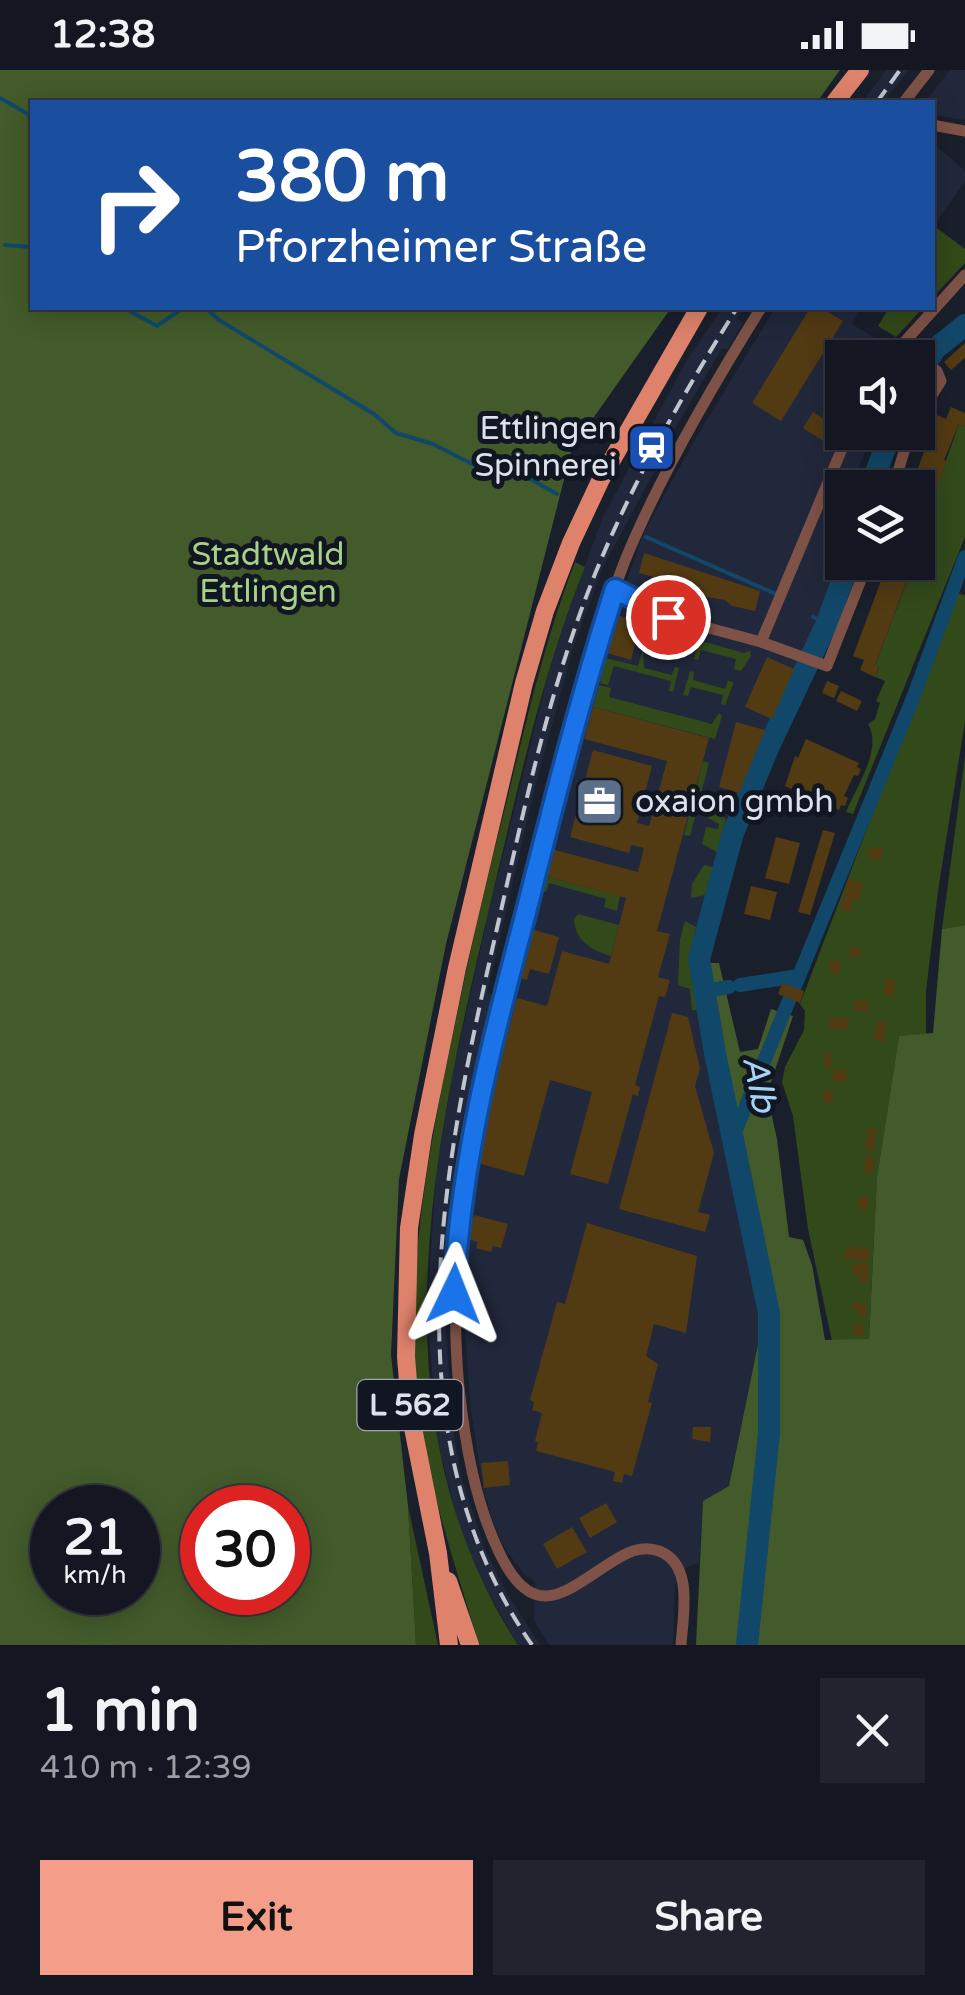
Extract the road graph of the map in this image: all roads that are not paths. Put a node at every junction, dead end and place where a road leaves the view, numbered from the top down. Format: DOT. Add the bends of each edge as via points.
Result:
graph roads {
  1 [pos="860,70"];
  2 [pos="929,70"];
  3 [pos="837,100"];
  4 [pos="906,100"];
  5 [pos="935,126"];
  6 [pos="965,131"];
  7 [pos="965,275"];
  8 [pos="697,310"];
  9 [pos="761,310"];
  10 [pos="920,340"];
  11 [pos="841,450"];
  12 [pos="861,580"];
  13 [pos="615,589"];
  14 [pos="761,642"];
  15 [pos="438,1553"];
  16 [pos="448,1645"];
  17 [pos="470,1645"];
  18 [pos="681,1645"];
  1 -- 3 [label="main road"];
  2 -- 4 [label="street"];
  5 -- 6 [label="street"];
  7 -- 10 [label="street"];
  8 -- 15 [label="main road, L 562" via="600,479 558,577 524,683 457,968 423,1135 406,1290 411,1418"];
  9 -- 13 [label="street" via="660,485"];
  11 -- 14 [label="street"];
  12 -- 14 [label="street" via="828,666"];
  13 -- 14 [label="street" via="668,617"];
  13 -- 18 [label="street" via="475,1110 456,1240 456,1353 480,1501 516,1579 537,1594 561,1595 625,1554 656,1550 681,1573"];
  15 -- 16 [label="main road, L 562"];
  15 -- 17 [label="main road, L 562"];
}
